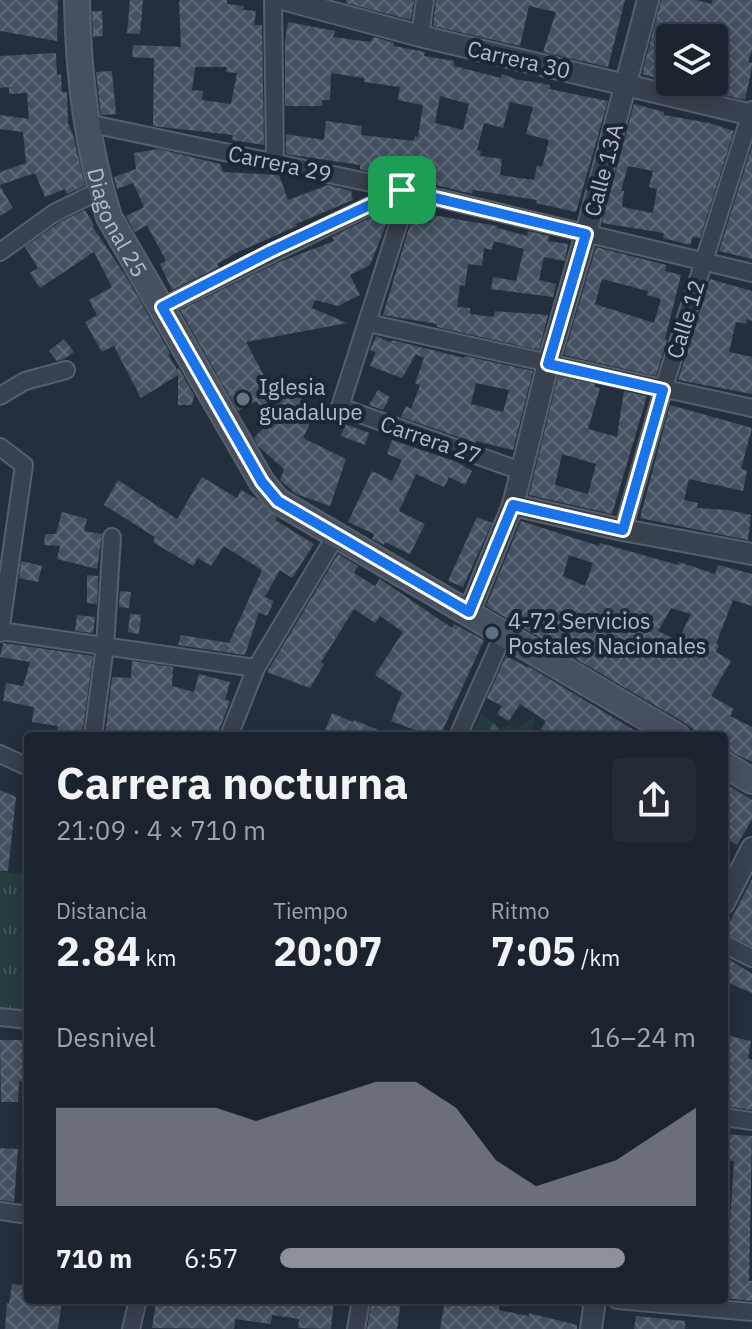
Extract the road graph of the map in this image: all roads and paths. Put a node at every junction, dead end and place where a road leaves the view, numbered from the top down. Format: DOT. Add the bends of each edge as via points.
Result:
graph roads {
  1 [pos="77,0"];
  2 [pos="273,0"];
  3 [pos="286,0"];
  4 [pos="425,0"];
  5 [pos="648,0"];
  6 [pos="420,36"];
  7 [pos="626,85"];
  8 [pos="751,113"];
  9 [pos="87,123"];
  10 [pos="275,162"];
  11 [pos="101,190"];
  12 [pos="406,190"];
  13 [pos="586,234"];
  14 [pos="0,252"];
  15 [pos="703,261"];
  16 [pos="752,273"];
  17 [pos="162,307"];
  18 [pos="368,323"];
  19 [pos="548,364"];
  20 [pos="66,370"];
  21 [pos="663,390"];
  22 [pos="0,396"];
  23 [pos="752,408"];
  24 [pos="0,447"];
  25 [pos="521,471"];
  26 [pos="513,505"];
  27 [pos="623,530"];
  28 [pos="337,534"];
  29 [pos="112,537"];
  30 [pos="752,554"];
  31 [pos="469,612"];
  32 [pos="0,632"];
  33 [pos="504,633"];
  34 [pos="105,646"];
  35 [pos="256,668"];
  36 [pos="94,732"];
  37 [pos="231,732"];
  38 [pos="460,732"];
  39 [pos="670,732"];
  40 [pos="0,754"];
  41 [pos="24,765"];
  42 [pos="728,766"];
  43 [pos="752,781"];
  44 [pos="752,848"];
  45 [pos="728,895"];
  46 [pos="728,946"];
  47 [pos="752,958"];
  48 [pos="0,1017"];
  49 [pos="24,1020"];
  50 [pos="728,1118"];
  51 [pos="752,1121"];
  52 [pos="0,1211"];
  53 [pos="24,1214"];
  54 [pos="137,1304"];
  55 [pos="360,1304"];
  56 [pos="594,1304"];
  57 [pos="662,1304"];
  58 [pos="752,1312"];
  59 [pos="131,1329"];
  60 [pos="356,1329"];
  61 [pos="591,1329"];
  1 -- 9 [label="main road, Diagonal 25"];
  2 -- 10 [label="street"];
  3 -- 6 [label="street, Carrera 30"];
  4 -- 6 [label="street"];
  5 -- 7 [label="street, Calle 13A"];
  6 -- 7 [label="street, Carrera 30"];
  7 -- 8 [label="street, Carrera 30"];
  7 -- 13 [label="street, Calle 13A"];
  8 -- 15 [label="street, Calle 12"];
  9 -- 10 [label="street, Carrera 29"];
  9 -- 11 [label="main road, Diagonal 25"];
  10 -- 12 [label="street, Carrera 29"];
  11 -- 14 [label="street" via="54,213"];
  11 -- 17 [label="main road, Diagonal 25" via="109,217"];
  12 -- 13 [label="street, Carrera 29"];
  12 -- 17 [label="street"];
  12 -- 18 [label="street"];
  13 -- 15 [label="street, Carrera 29"];
  13 -- 19 [label="street, Calle 13A"];
  15 -- 16 [label="street, Carrera 29"];
  15 -- 21 [label="street, Calle 12"];
  17 -- 28 [label="main road, Diagonal 25" via="262,482 278,501"];
  18 -- 19 [label="street"];
  18 -- 25 [label="street, Carrera 27" via="340,407"];
  19 -- 21 [label="street"];
  19 -- 25 [label="street, Calle 13A"];
  20 -- 22 [label="street" via="25,381"];
  21 -- 23 [label="street"];
  21 -- 27 [label="street, Calle 12"];
  24 -- 32 [label="street" via="24,465"];
  25 -- 26 [label="street, Calle 13A"];
  26 -- 27 [label="street"];
  26 -- 31 [label="street, Calle 13A"];
  27 -- 30 [label="street"];
  28 -- 31 [label="main road"];
  28 -- 35 [label="street"];
  29 -- 34 [label="street"];
  31 -- 33 [label="main road"];
  32 -- 34 [label="street"];
  33 -- 38 [label="street"];
  33 -- 39 [label="main road"];
  34 -- 35 [label="street"];
  34 -- 36 [label="street"];
  35 -- 37 [label="street"];
  40 -- 41 [label="street"];
  42 -- 43 [label="main road"];
  44 -- 45 [label="street"];
  46 -- 47 [label="street"];
  48 -- 49 [label="street"];
  50 -- 51 [label="street"];
  52 -- 53 [label="street"];
  54 -- 59 [label="street"];
  55 -- 60 [label="street"];
  56 -- 61 [label="street"];
  57 -- 58 [label="street"];
}
